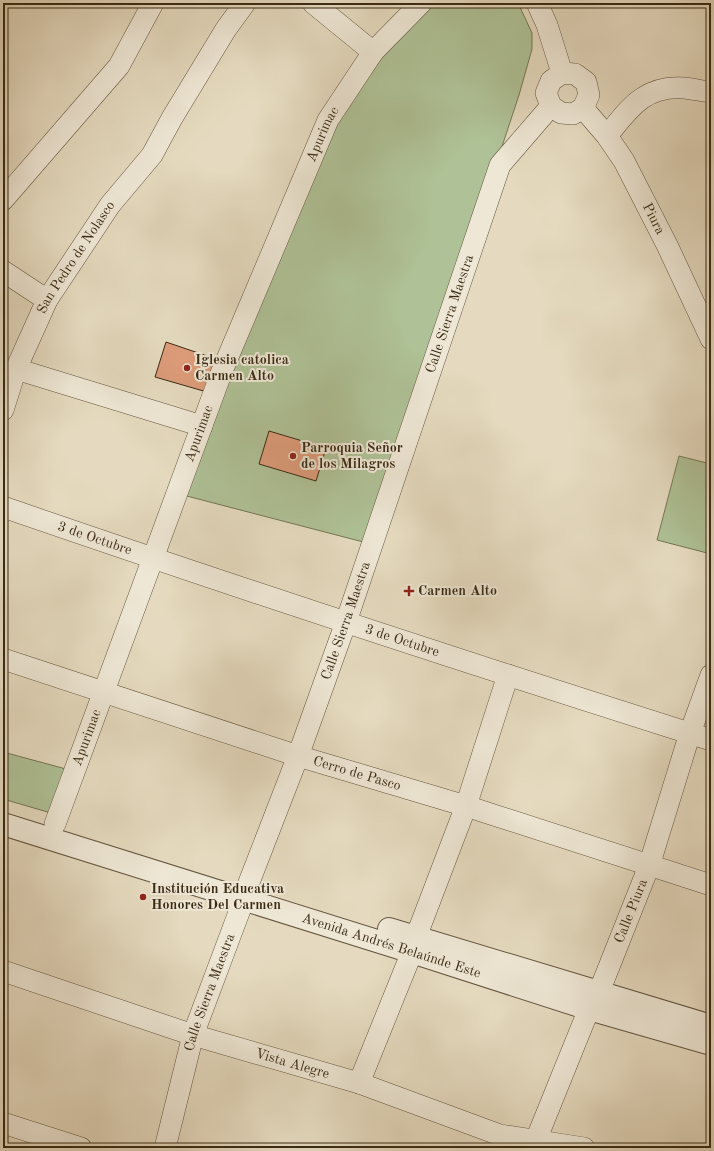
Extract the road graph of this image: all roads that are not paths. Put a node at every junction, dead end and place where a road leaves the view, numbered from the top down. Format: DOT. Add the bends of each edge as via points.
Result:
graph roads {
  1 [pos="153,3"];
  2 [pos="245,3"];
  3 [pos="313,3"];
  4 [pos="421,3"];
  5 [pos="537,3"];
  6 [pos="373,52"];
  7 [pos="562,73"];
  8 [pos="711,92"];
  9 [pos="551,106"];
  10 [pos="583,108"];
  11 [pos="607,136"];
  12 [pos="3,200"];
  13 [pos="3,271"];
  14 [pos="47,300"];
  15 [pos="711,339"];
  16 [pos="16,369"];
  17 [pos="3,410"];
  18 [pos="202,426"];
  19 [pos="3,507"];
  20 [pos="153,559"];
  21 [pos="346,622"];
  22 [pos="3,659"];
  23 [pos="508,675"];
  24 [pos="711,675"];
  25 [pos="104,693"];
  26 [pos="690,733"];
  27 [pos="711,740"];
  28 [pos="298,756"];
  29 [pos="466,806"];
  30 [pos="3,810"];
  31 [pos="3,824"];
  32 [pos="55,824"];
  33 [pos="649,866"];
  34 [pos="711,885"];
  35 [pos="246,892"];
  36 [pos="414,945"];
  37 [pos="4,974"];
  38 [pos="594,1001"];
  39 [pos="711,1026"];
  40 [pos="193,1035"];
  41 [pos="711,1044"];
  42 [pos="359,1084"];
  43 [pos="3,1123"];
  44 [pos="536,1140"];
  45 [pos="81,1148"];
  46 [pos="165,1148"];
  47 [pos="584,1148"];
  1 -- 12 [label="street" via="119,66"];
  2 -- 14 [label="street, San Pedro de Nolasco" via="226,29 152,155 110,205"];
  3 -- 6 [label="street"];
  4 -- 6 [label="street, Apurimac"];
  5 -- 7 [label="street" via="547,25"];
  6 -- 18 [label="street, Apurimac" via="328,120 222,371"];
  7 -- 9 [label="street" via="551,81 546,93"];
  7 -- 10 [label="street" via="575,74 586,82 589,95"];
  8 -- 11 [label="street" via="672,88 650,94 632,106"];
  9 -- 10 [label="street" via="561,113 573,114"];
  9 -- 21 [label="street, Calle Sierra Maestra" via="500,165"];
  10 -- 11 [label="street, Piura"];
  11 -- 15 [label="street, Piura" via="624,161"];
  13 -- 14 [label="street"];
  14 -- 16 [label="street, San Pedro de Nolasco"];
  16 -- 17 [label="street, San Pedro de Nolasco"];
  16 -- 18 [label="street"];
  18 -- 20 [label="street, Apurimac"];
  19 -- 20 [label="street, 3 de Octubre"];
  20 -- 21 [label="street, 3 de Octubre"];
  20 -- 25 [label="street, Apurimac"];
  21 -- 23 [label="street, 3 de Octubre"];
  21 -- 28 [label="street, Calle Sierra Maestra"];
  22 -- 25 [label="street, Cerro de Pasco"];
  23 -- 26 [label="street, 3 de Octubre"];
  23 -- 29 [label="street"];
  24 -- 26 [label="street, Calle Piura"];
  25 -- 28 [label="street, Cerro de Pasco"];
  25 -- 32 [label="street, Apurimac"];
  26 -- 27 [label="street, 3 de Octubre"];
  26 -- 33 [label="street, Calle Piura"];
  28 -- 29 [label="street, Cerro de Pasco"];
  28 -- 35 [label="street, Calle Sierra Maestra"];
  29 -- 33 [label="street, Cerro de Pasco"];
  29 -- 36 [label="street"];
  30 -- 32 [label="street, Avenida Andrés Belaúnde Este"];
  31 -- 35 [label="street, Avenida Andrés Belaúnde Este"];
  32 -- 35 [label="street, Avenida Andrés Belaúnde Este"];
  33 -- 34 [label="street, Cerro de Pasco"];
  33 -- 38 [label="street, Calle Piura"];
  35 -- 36 [label="street, Avenida Andrés Belaúnde Este"];
  35 -- 40 [label="street, Calle Sierra Maestra"];
  36 -- 38 [label="street, Avenida Andrés Belaúnde Este"];
  36 -- 42 [label="street"];
  37 -- 40 [label="street, Vista Alegre"];
  38 -- 39 [label="street, Avenida Andrés Belaúnde Este"];
  38 -- 41 [label="street, Avenida Andrés Belaúnde Este"];
  38 -- 44 [label="street, Calle Piura"];
  40 -- 42 [label="street, Vista Alegre"];
  40 -- 46 [label="street, Calle Sierra Maestra"];
  42 -- 44 [label="street, Vista Alegre" via="500,1135"];
  43 -- 45 [label="street"];
  44 -- 47 [label="street, Vista Alegre"];
}
